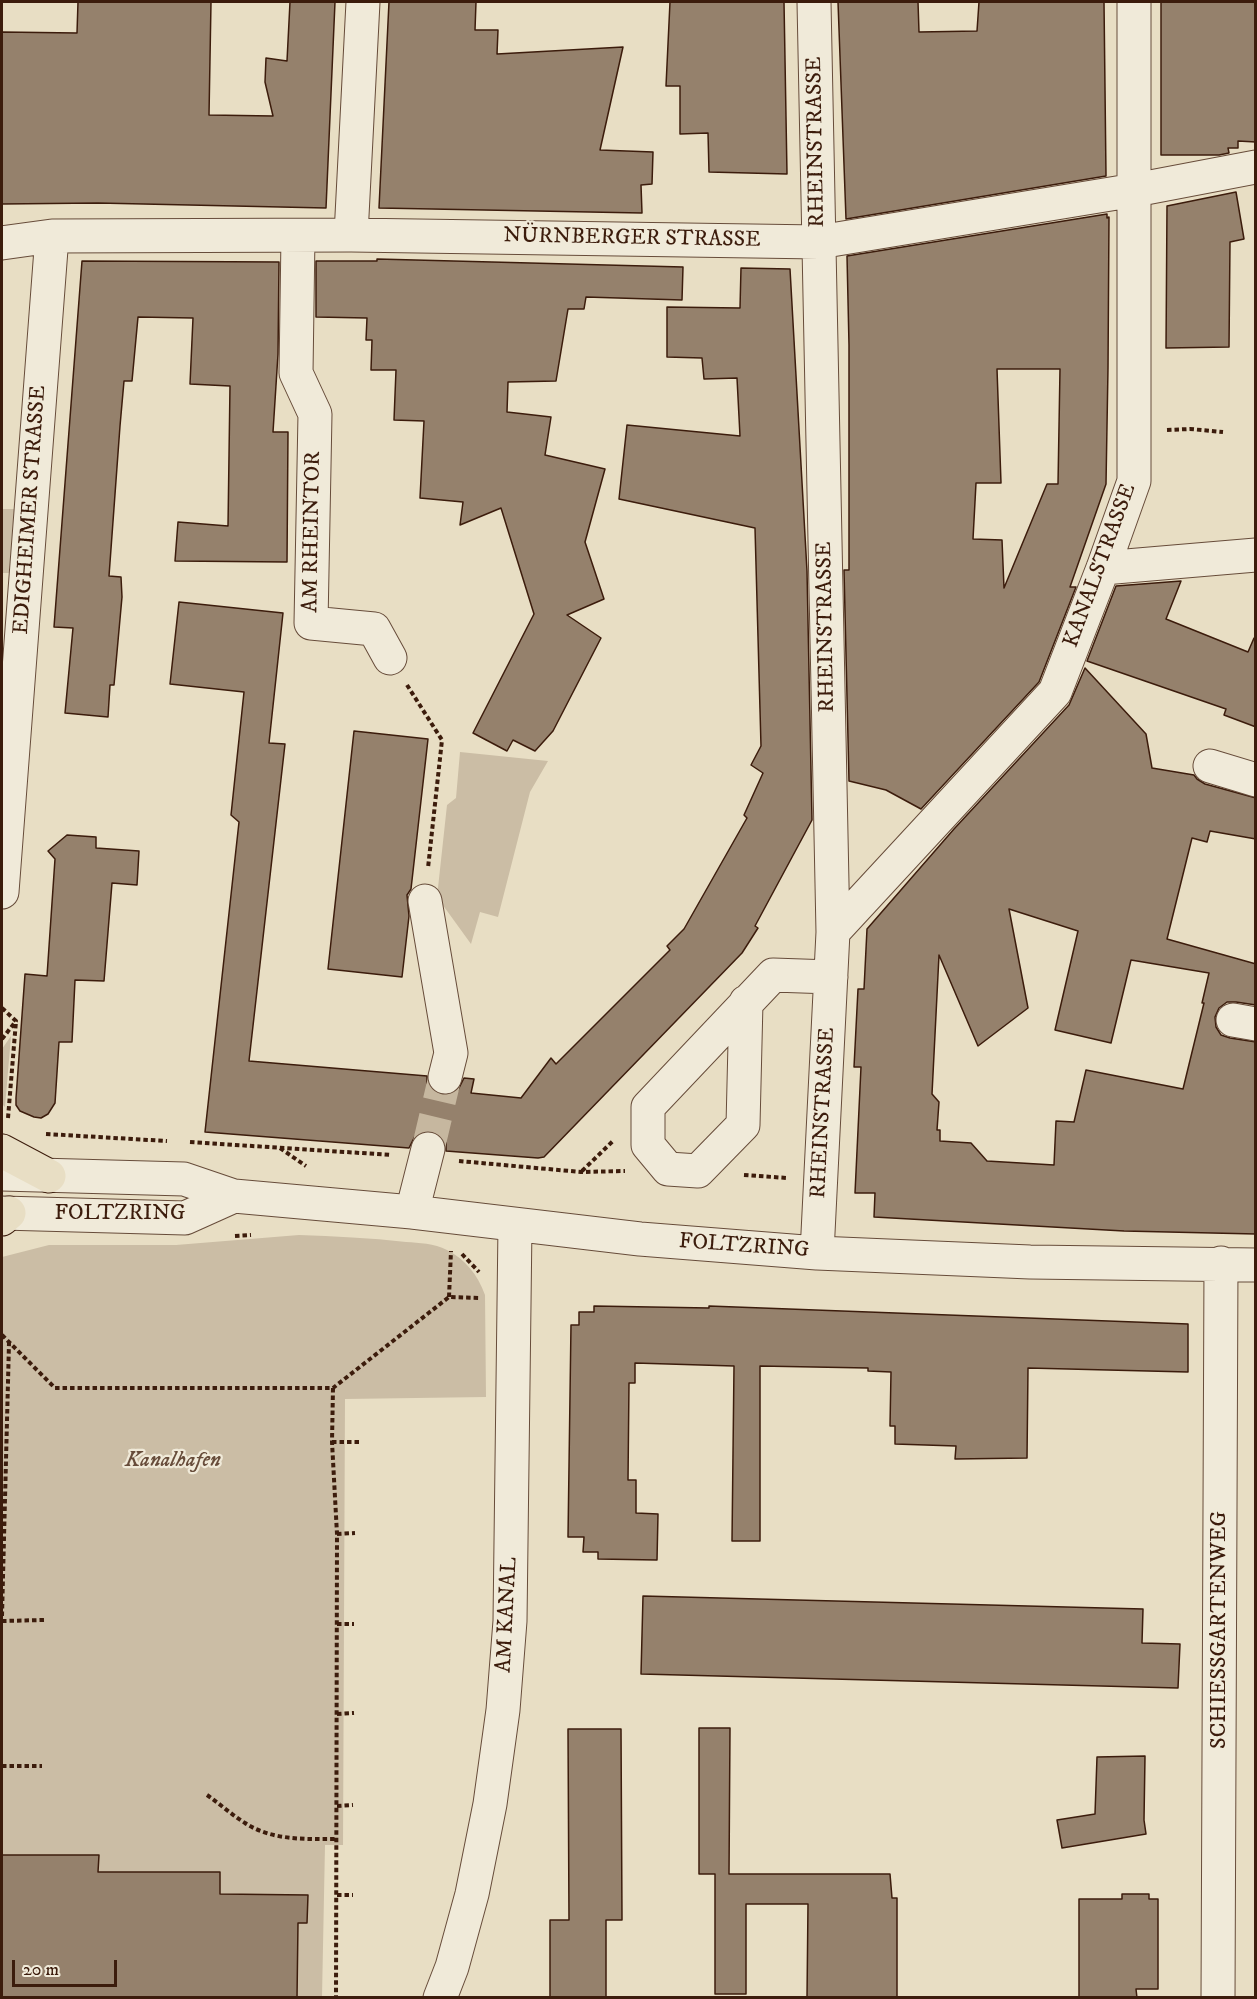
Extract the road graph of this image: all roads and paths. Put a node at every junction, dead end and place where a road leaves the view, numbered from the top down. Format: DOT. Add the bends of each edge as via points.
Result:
graph roads {
  1 [pos="363,2"];
  2 [pos="814,2"];
  3 [pos="1134,2"];
  4 [pos="1256,167"];
  5 [pos="1135,190"];
  6 [pos="351,235"];
  7 [pos="52,236"];
  8 [pos="298,236"];
  9 [pos="819,242"];
  10 [pos="2,243"];
  11 [pos="1190,429"];
  12 [pos="1223,432"];
  13 [pos="1256,555"];
  14 [pos="1103,568"];
  15 [pos="390,658"];
  16 [pos="1210,766"];
  17 [pos="1256,780"];
  18 [pos="2,892"];
  19 [pos="425,901"];
  20 [pos="833,933"];
  21 [pos="831,977"];
  22 [pos="746,1002"];
  23 [pos="2,1008"];
  24 [pos="16,1021"];
  25 [pos="2,1040"];
  26 [pos="445,1077"];
  27 [pos="4,1139"];
  28 [pos="280,1148"];
  29 [pos="426,1154"];
  30 [pos="683,1170"];
  31 [pos="2,1174"];
  32 [pos="49,1176"];
  33 [pos="821,1181"];
  34 [pos="234,1197"];
  35 [pos="412,1212"];
  36 [pos="4,1215"];
  37 [pos="515,1225"];
  38 [pos="817,1253"];
  39 [pos="1221,1263"];
  40 [pos="1256,1265"];
  41 [pos="482,1276"];
  42 [pos="449,1297"];
  43 [pos="491,1298"];
  44 [pos="2,1335"];
  45 [pos="9,1342"];
  46 [pos="333,1388"];
  47 [pos="332,1442"];
  48 [pos="361,1442"];
  49 [pos="355,1533"];
  50 [pos="338,1534"];
  51 [pos="2,1616"];
  52 [pos="44,1620"];
  53 [pos="2,1621"];
  54 [pos="338,1624"];
  55 [pos="354,1624"];
  56 [pos="354,1713"];
  57 [pos="337,1714"];
  58 [pos="2,1766"];
  59 [pos="42,1766"];
  60 [pos="207,1795"];
  61 [pos="353,1805"];
  62 [pos="337,1806"];
  63 [pos="337,1839"];
  64 [pos="337,1895"];
  65 [pos="353,1895"];
  66 [pos="336,1998"];
  67 [pos="440,1998"];
  68 [pos="1218,1998"];
  1 -- 6 [label="street"];
  2 -- 9 [label="street, RHEINSTRASSE"];
  3 -- 5 [label="street, KANALSTRASSE"];
  4 -- 5 [label="street, NÜRNBERGER STRASSE"];
  5 -- 9 [label="street, NÜRNBERGER STRASSE"];
  5 -- 14 [label="street, KANALSTRASSE" via="1134,481"];
  6 -- 8 [label="street, NÜRNBERGER STRASSE"];
  6 -- 9 [label="street, NÜRNBERGER STRASSE"];
  7 -- 8 [label="street, NÜRNBERGER STRASSE"];
  7 -- 10 [label="street, NÜRNBERGER STRASSE"];
  7 -- 18 [label="street, EDIGHEIMER STRASSE"];
  8 -- 15 [label="street, AM RHEINTOR" via="296,373 315,414 311,623 374,629"];
  9 -- 20 [label="street, RHEINSTRASSE"];
  11 -- 12 [label="path"];
  13 -- 14 [label="street"];
  14 -- 20 [label="street, KANALSTRASSE" via="1055,692"];
  15 -- 19 [label="path" via="442,740"];
  16 -- 17 [label="street"];
  19 -- 26 [label="street" via="451,1053"];
  20 -- 21 [label="street, RHEINSTRASSE"];
  21 -- 22 [label="street" via="773,975"];
  21 -- 33 [label="street, RHEINSTRASSE"];
  22 -- 30 [label="street" via="743,1125"];
  22 -- 30 [label="street" via="648,1107 648,1145"];
  23 -- 24 [label="path"];
  24 -- 25 [label="path"];
  24 -- 27 [label="path"];
  27 -- 32 [label="main road"];
  28 -- 29 [label="path"];
  29 -- 30 [label="path" via="581,1172"];
  29 -- 35 [label="street"];
  30 -- 33 [label="path"];
  31 -- 32 [label="street, FOLTZRING"];
  32 -- 34 [label="street, FOLTZRING" via="184,1179"];
  33 -- 38 [label="street, RHEINSTRASSE"];
  34 -- 35 [label="street, FOLTZRING"];
  34 -- 36 [label="street, FOLTZRING" via="185,1218"];
  35 -- 37 [label="street, FOLTZRING"];
  37 -- 38 [label="street, FOLTZRING"];
  37 -- 67 [label="street, AM KANAL" via="511,1611 503,1710 472,1894"];
  38 -- 39 [label="street, FOLTZRING" via="1030,1262"];
  39 -- 40 [label="street, FOLTZRING"];
  39 -- 68 [label="street, SCHIESSGARTENWEG"];
  41 -- 42 [label="path" via="470,1260 451,1247"];
  42 -- 43 [label="path"];
  42 -- 46 [label="path"];
  44 -- 45 [label="path"];
  45 -- 46 [label="path" via="55,1388"];
  45 -- 51 [label="path"];
  46 -- 47 [label="path"];
  47 -- 48 [label="path"];
  47 -- 50 [label="path"];
  49 -- 50 [label="path"];
  50 -- 54 [label="path"];
  52 -- 53 [label="path"];
  54 -- 55 [label="path"];
  54 -- 57 [label="path"];
  56 -- 57 [label="path"];
  57 -- 62 [label="path"];
  58 -- 59 [label="path"];
  60 -- 63 [label="path" via="247,1825 270,1834"];
  61 -- 62 [label="path"];
  62 -- 63 [label="path"];
  63 -- 64 [label="path"];
  64 -- 65 [label="path"];
  64 -- 66 [label="path"];
}
